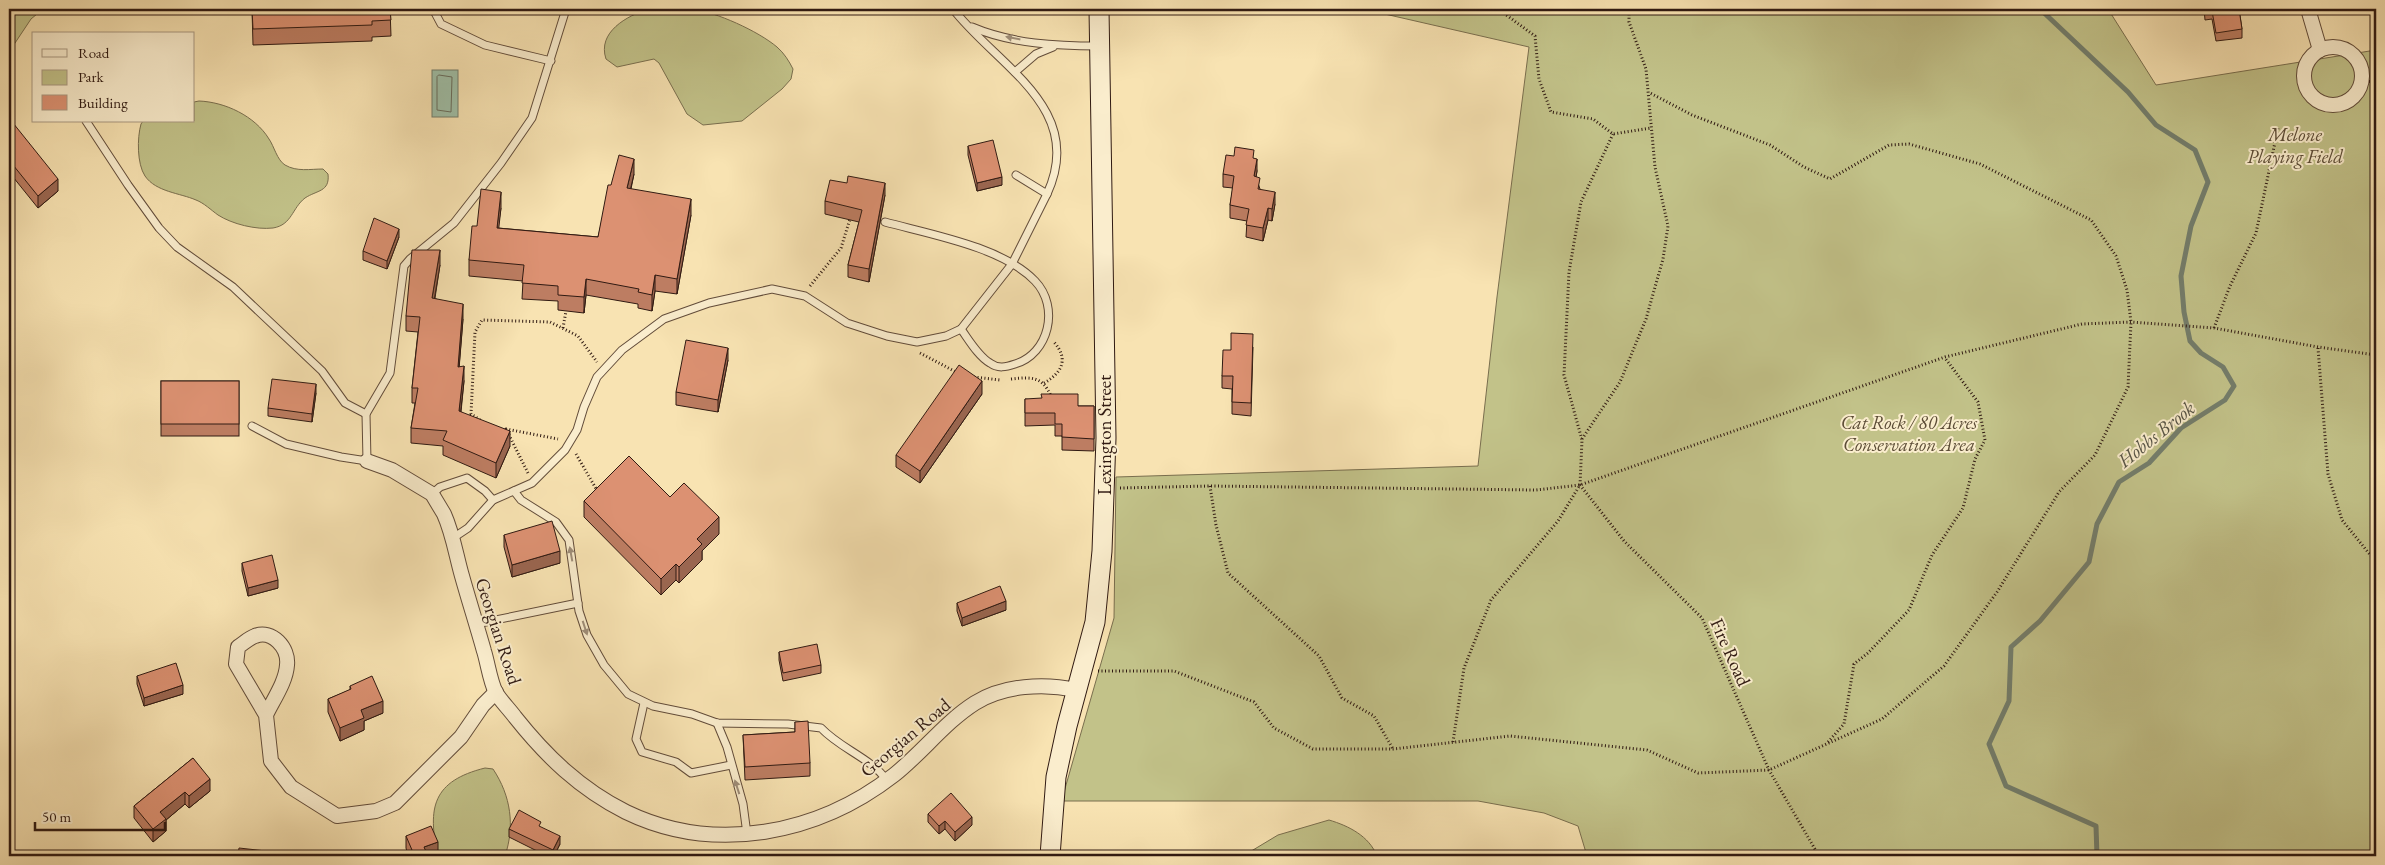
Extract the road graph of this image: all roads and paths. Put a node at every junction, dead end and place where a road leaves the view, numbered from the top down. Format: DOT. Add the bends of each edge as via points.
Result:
graph roads {
  1 [pos="433,9"];
  2 [pos="566,9"];
  3 [pos="953,9"];
  4 [pos="1099,9"];
  5 [pos="1498,9"];
  6 [pos="1629,9"];
  7 [pos="2308,9"];
  8 [pos="967,25"];
  9 [pos="1060,46"];
  10 [pos="1099,46"];
  11 [pos="2320,50"];
  12 [pos="551,61"];
  13 [pos="1015,72"];
  14 [pos="2362,81"];
  15 [pos="2376,82"];
  16 [pos="1650,93"];
  17 [pos="87,122"];
  18 [pos="1651,128"];
  19 [pos="2278,128"];
  20 [pos="1613,134"];
  21 [pos="1016,176"];
  22 [pos="1047,194"];
  23 [pos="850,219"];
  24 [pos="885,222"];
  25 [pos="1012,264"];
  26 [pos="805,296"];
  27 [pos="566,311"];
  28 [pos="2131,322"];
  29 [pos="563,328"];
  30 [pos="2214,328"];
  31 [pos="960,329"];
  32 [pos="1045,338"];
  33 [pos="2318,347"];
  34 [pos="2376,355"];
  35 [pos="1944,357"];
  36 [pos="603,370"];
  37 [pos="1044,383"];
  38 [pos="366,414"];
  39 [pos="482,421"];
  40 [pos="252,426"];
  41 [pos="497,427"];
  42 [pos="506,429"];
  43 [pos="1582,440"];
  44 [pos="569,441"];
  45 [pos="367,461"];
  46 [pos="532,483"];
  47 [pos="1580,485"];
  48 [pos="1210,486"];
  49 [pos="1105,487"];
  50 [pos="514,491"];
  51 [pos="432,494"];
  52 [pos="600,496"];
  53 [pos="493,500"];
  54 [pos="453,538"];
  55 [pos="2376,562"];
  56 [pos="578,603"];
  57 [pos="476,624"];
  58 [pos="1082,670"];
  59 [pos="1076,690"];
  60 [pos="496,692"];
  61 [pos="644,703"];
  62 [pos="266,715"];
  63 [pos="717,723"];
  64 [pos="1453,742"];
  65 [pos="1394,749"];
  66 [pos="731,765"];
  67 [pos="1769,770"];
  68 [pos="887,780"];
  69 [pos="747,835"];
  70 [pos="1050,856"];
  71 [pos="1819,856"];
  1 -- 12 [label="lane" via="440,24 485,45"];
  2 -- 12 [label="lane"];
  3 -- 8 [label="lane"];
  4 -- 10 [label="street, Lexington Street"];
  5 -- 20 [label="path" via="1535,36 1539,78 1551,112 1593,119"];
  6 -- 16 [label="path" via="1629,22 1646,69"];
  7 -- 11 [label="street"];
  9 -- 8 [label="lane, one-way" via="996,35"];
  8 -- 13 [label="lane"];
  9 -- 10 [label="lane"];
  9 -- 13 [label="lane" via="1042,50"];
  10 -- 49 [label="street, Lexington Street"];
  11 -- 14 [label="street" via="2339,48 2348,52 2362,72"];
  11 -- 14 [label="street" via="2304,73 2308,91 2314,98 2330,105 2341,104 2356,93"];
  12 -- 38 [label="lane" via="532,118 501,163 454,223 404,266 390,373"];
  13 -- 22 [label="lane" via="1041,103 1055,136 1058,163"];
  14 -- 15 [label="path"];
  16 -- 18 [label="path"];
  16 -- 28 [label="path" via="1692,115 1770,145 1830,179 1889,145 1909,144 1980,164 2091,220 2116,256 2127,290"];
  17 -- 38 [label="lane" via="159,228 177,247 233,287 322,371 345,403"];
  18 -- 20 [label="path"];
  18 -- 43 [label="path" via="1655,167 1668,226 1663,259 1646,320 1620,382"];
  19 -- 30 [label="path" via="2256,233"];
  20 -- 43 [label="path" via="1581,202 1569,272 1564,375"];
  21 -- 22 [label="lane"];
  22 -- 25 [label="lane"];
  23 -- 26 [label="path" via="841,248 812,281"];
  24 -- 25 [label="lane" via="978,247"];
  25 -- 31 [label="lane"];
  25 -- 32 [label="lane" via="1035,280 1043,292 1049,321"];
  26 -- 31 [label="lane" via="847,323 887,336 917,342 946,336"];
  26 -- 36 [label="lane" via="772,289 709,303 664,319 622,350"];
  27 -- 29 [label="path"];
  28 -- 30 [label="path"];
  28 -- 35 [label="path" via="2082,324"];
  28 -- 67 [label="path" via="2128,387 2095,455 2059,492 1997,592 1944,666 1882,719"];
  29 -- 36 [label="path" via="578,336"];
  29 -- 39 [label="path" via="550,322 482,320 475,332 471,414"];
  30 -- 33 [label="path"];
  31 -- 32 [label="lane" via="980,354 999,368 1022,362"];
  32 -- 37 [label="path" via="1051,339 1058,347 1062,367"];
  33 -- 34 [label="path"];
  33 -- 55 [label="path" via="2328,474 2342,520"];
  35 -- 47 [label="path"];
  35 -- 67 [label="path" via="1978,402 1985,440 1975,459 1963,508 1932,555 1910,610 1854,664 1844,724 1828,742"];
  36 -- 44 [label="lane" via="596,377 577,430"];
  38 -- 45 [label="lane"];
  40 -- 45 [label="lane" via="286,444"];
  41 -- 42 [label="path"];
  42 -- 44 [label="path"];
  42 -- 46 [label="path"];
  43 -- 47 [label="path"];
  44 -- 46 [label="lane"];
  44 -- 52 [label="path"];
  45 -- 51 [label="street, Georgian Road" via="392,470"];
  46 -- 50 [label="lane"];
  47 -- 48 [label="path" via="1536,490"];
  47 -- 64 [label="path" via="1558,521 1491,600 1464,668"];
  47 -- 67 [label="path, Fire Road" via="1624,541 1702,618"];
  48 -- 49 [label="path"];
  48 -- 65 [label="path" via="1228,573 1319,656 1342,698 1374,716"];
  49 -- 58 [label="street, Lexington Street" via="1098,603"];
  50 -- 53 [label="lane"];
  56 -- 50 [label="lane, one-way" via="569,540 556,522 521,500"];
  51 -- 53 [label="lane" via="440,487 468,478"];
  51 -- 54 [label="street, Georgian Road"];
  53 -- 54 [label="lane" via="468,528"];
  54 -- 57 [label="street, Georgian Road"];
  56 -- 57 [label="lane"];
  56 -- 61 [label="lane, one-way" via="595,652 628,694"];
  57 -- 60 [label="street, Georgian Road"];
  58 -- 59 [label="street, Lexington Street"];
  58 -- 65 [label="path" via="1174,671 1254,702 1274,728 1313,749"];
  59 -- 68 [label="street, Georgian Road" via="1047,686 1023,688 982,699 959,715"];
  59 -- 70 [label="street, Lexington Street" via="1056,777"];
  60 -- 62 [label="street" via="482,705 461,737 395,803 376,811 337,816 291,787 271,761"];
  60 -- 69 [label="street, Georgian Road" via="560,768 612,804 647,821 675,829"];
  61 -- 63 [label="lane"];
  61 -- 66 [label="lane" via="636,736 640,750 676,762 691,774"];
  62 -- 62 [label="street" via="236,664 238,647 256,635 270,635 282,645 288,664"];
  63 -- 66 [label="lane"];
  63 -- 68 [label="lane" via="821,728 830,738 872,764"];
  64 -- 65 [label="path"];
  64 -- 67 [label="path" via="1510,736 1647,750 1698,773"];
  69 -- 66 [label="lane, one-way" via="743,804"];
  67 -- 71 [label="path, Fire Road"];
  68 -- 69 [label="street, Georgian Road" via="842,808 813,821"];
}
